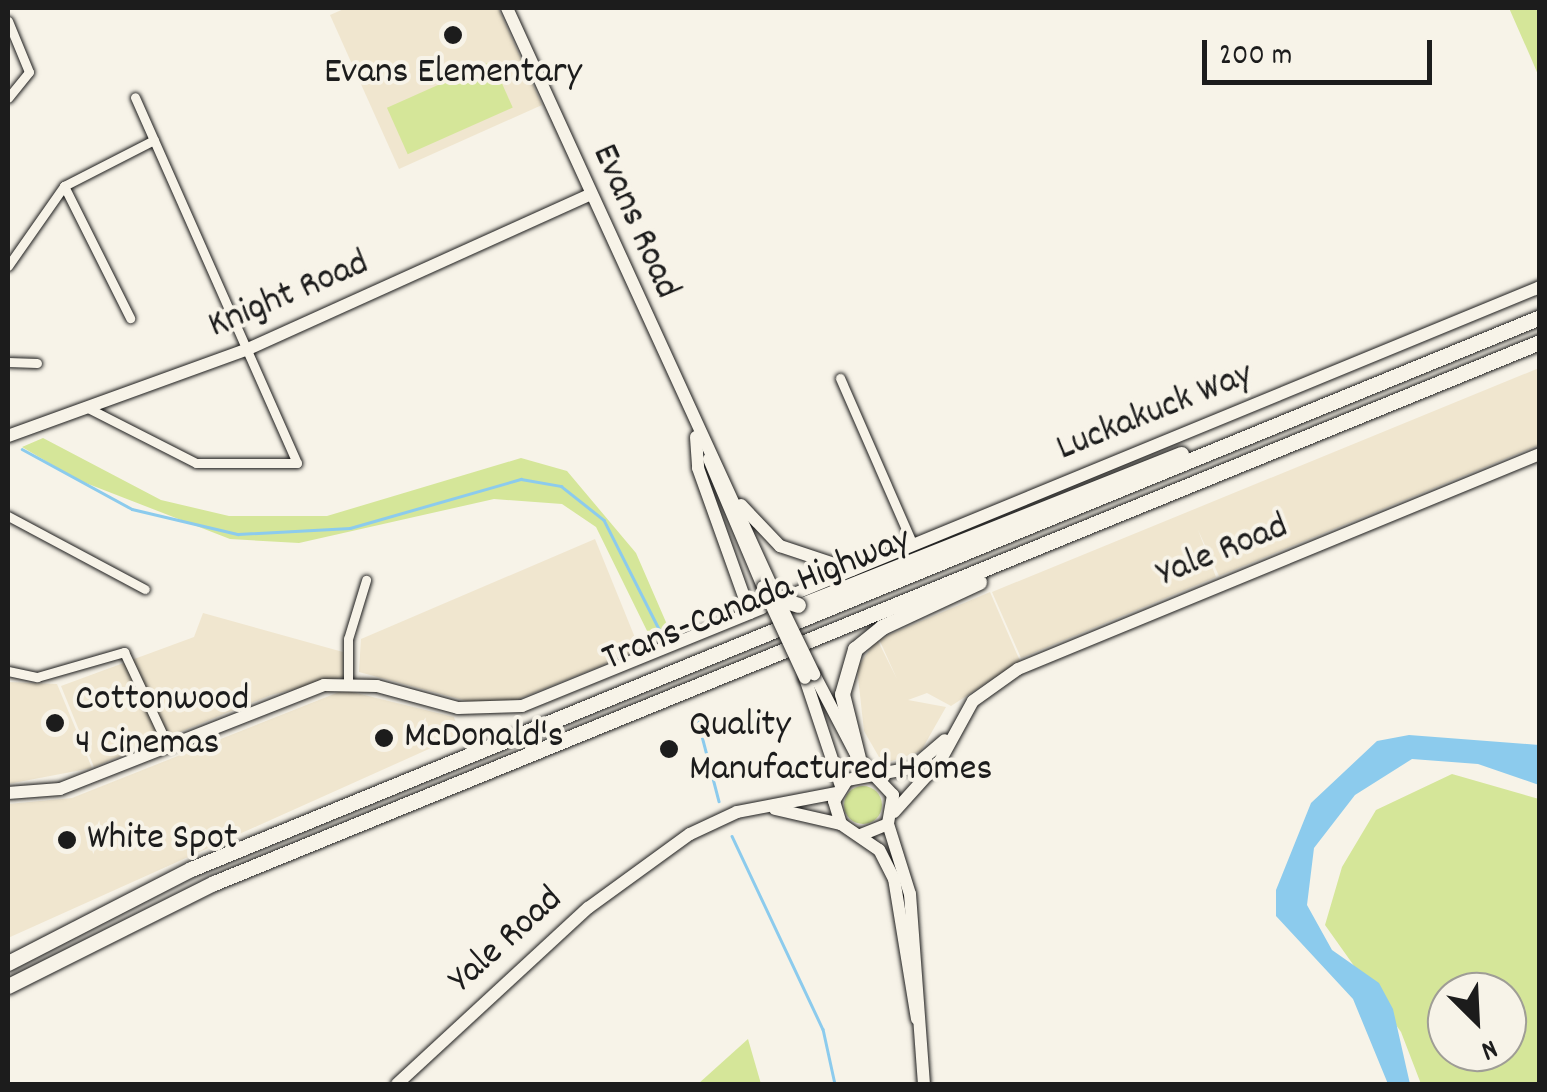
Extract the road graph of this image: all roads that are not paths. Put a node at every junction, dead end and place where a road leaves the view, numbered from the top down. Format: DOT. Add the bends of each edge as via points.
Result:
graph roads {
  1 [pos="507,8"];
  2 [pos="8,22"];
  3 [pos="135,97"];
  4 [pos="8,98"];
  5 [pos="154,140"];
  6 [pos="64,186"];
  7 [pos="589,195"];
  8 [pos="8,266"];
  9 [pos="1540,287"];
  10 [pos="1540,317"];
  11 [pos="130,318"];
  12 [pos="1540,342"];
  13 [pos="248,350"];
  14 [pos="8,362"];
  15 [pos="37,363"];
  16 [pos="840,378"];
  17 [pos="86,406"];
  18 [pos="696,429"];
  19 [pos="8,436"];
  20 [pos="1220,450"];
  21 [pos="1540,454"];
  22 [pos="710,459"];
  23 [pos="729,492"];
  24 [pos="1140,507"];
  25 [pos="8,516"];
  26 [pos="913,546"];
  27 [pos="810,562"];
  28 [pos="852,570"];
  29 [pos="366,580"];
  30 [pos="816,585"];
  31 [pos="145,589"];
  32 [pos="775,602"];
  33 [pos="8,671"];
  34 [pos="809,676"];
  35 [pos="348,683"];
  36 [pos="950,735"];
  37 [pos="168,746"];
  38 [pos="858,758"];
  39 [pos="875,777"];
  40 [pos="839,790"];
  41 [pos="8,794"];
  42 [pos="773,808"];
  43 [pos="891,818"];
  44 [pos="841,824"];
  45 [pos="858,834"];
  46 [pos="74,948"];
  47 [pos="8,960"];
  48 [pos="8,986"];
  49 [pos="8,996"];
  50 [pos="918,1019"];
  51 [pos="397,1084"];
  52 [pos="924,1084"];
  1 -- 7 [label="street, Evans Road"];
  2 -- 4 [label="street" via="29,72 22,91"];
  3 -- 5 [label="street"];
  5 -- 6 [label="street"];
  5 -- 13 [label="street"];
  6 -- 8 [label="street"];
  6 -- 11 [label="street"];
  7 -- 13 [label="street, Knight Road"];
  7 -- 18 [label="street, Evans Road"];
  9 -- 26 [label="street, Luckakuck Way"];
  10 -- 20 [label="highway, Trans-Canada Highway"];
  12 -- 24 [label="highway, Trans-Canada Highway"];
  13 -- 17 [label="street, Knight Road"];
  13 -- 17 [label="street" via="297,464 196,463"];
  14 -- 15 [label="street"];
  16 -- 26 [label="street"];
  17 -- 19 [label="street, Knight Road"];
  18 -- 22 [label="street, Evans Road"];
  18 -- 32 [label="street" via="698,468"];
  20 -- 32 [label="highway" via="1191,450"];
  20 -- 47 [label="highway, Trans-Canada Highway" via="97,913"];
  21 -- 36 [label="street, Yale Road" via="1018,669 973,701"];
  22 -- 23 [label="street, Evans Road"];
  22 -- 32 [label="street, Evans Road"];
  23 -- 27 [label="street" via="764,533"];
  23 -- 32 [label="street, Evans Road"];
  24 -- 38 [label="highway" via="861,642 842,694"];
  24 -- 46 [label="highway, Trans-Canada Highway"];
  25 -- 31 [label="street"];
  26 -- 28 [label="street, Luckakuck Way"];
  27 -- 28 [label="street"];
  27 -- 30 [label="street"];
  28 -- 30 [label="street, Luckakuck Way"];
  29 -- 35 [label="street" via="348,639"];
  30 -- 32 [label="street, Luckakuck Way"];
  32 -- 34 [label="street, Evans Road, bridge"];
  32 -- 35 [label="street, Luckakuck Way" via="509,708 458,708"];
  33 -- 37 [label="street" via="37,677 124,652"];
  34 -- 38 [label="street, Evans Road"];
  34 -- 40 [label="street, Evans Road"];
  35 -- 37 [label="street, Luckakuck Way" via="293,694"];
  36 -- 39 [label="street, Yale Road" via="912,768"];
  36 -- 43 [label="street, Yale Road"];
  37 -- 41 [label="street, Luckakuck Way" via="60,790"];
  38 -- 39 [label="street, Evans Road"];
  39 -- 40 [label="street"];
  39 -- 43 [label="street" via="889,787"];
  40 -- 42 [label="street, Yale Road"];
  40 -- 44 [label="street"];
  42 -- 44 [label="street, Yale Road"];
  42 -- 51 [label="street, Yale Road" via="710,822 588,908"];
  43 -- 45 [label="street"];
  43 -- 50 [label="street" via="910,894"];
  44 -- 45 [label="street"];
  45 -- 50 [label="street" via="894,880"];
  46 -- 48 [label="highway, Trans-Canada Highway"];
  46 -- 49 [label="highway"];
  50 -- 52 [label="street"];
}
